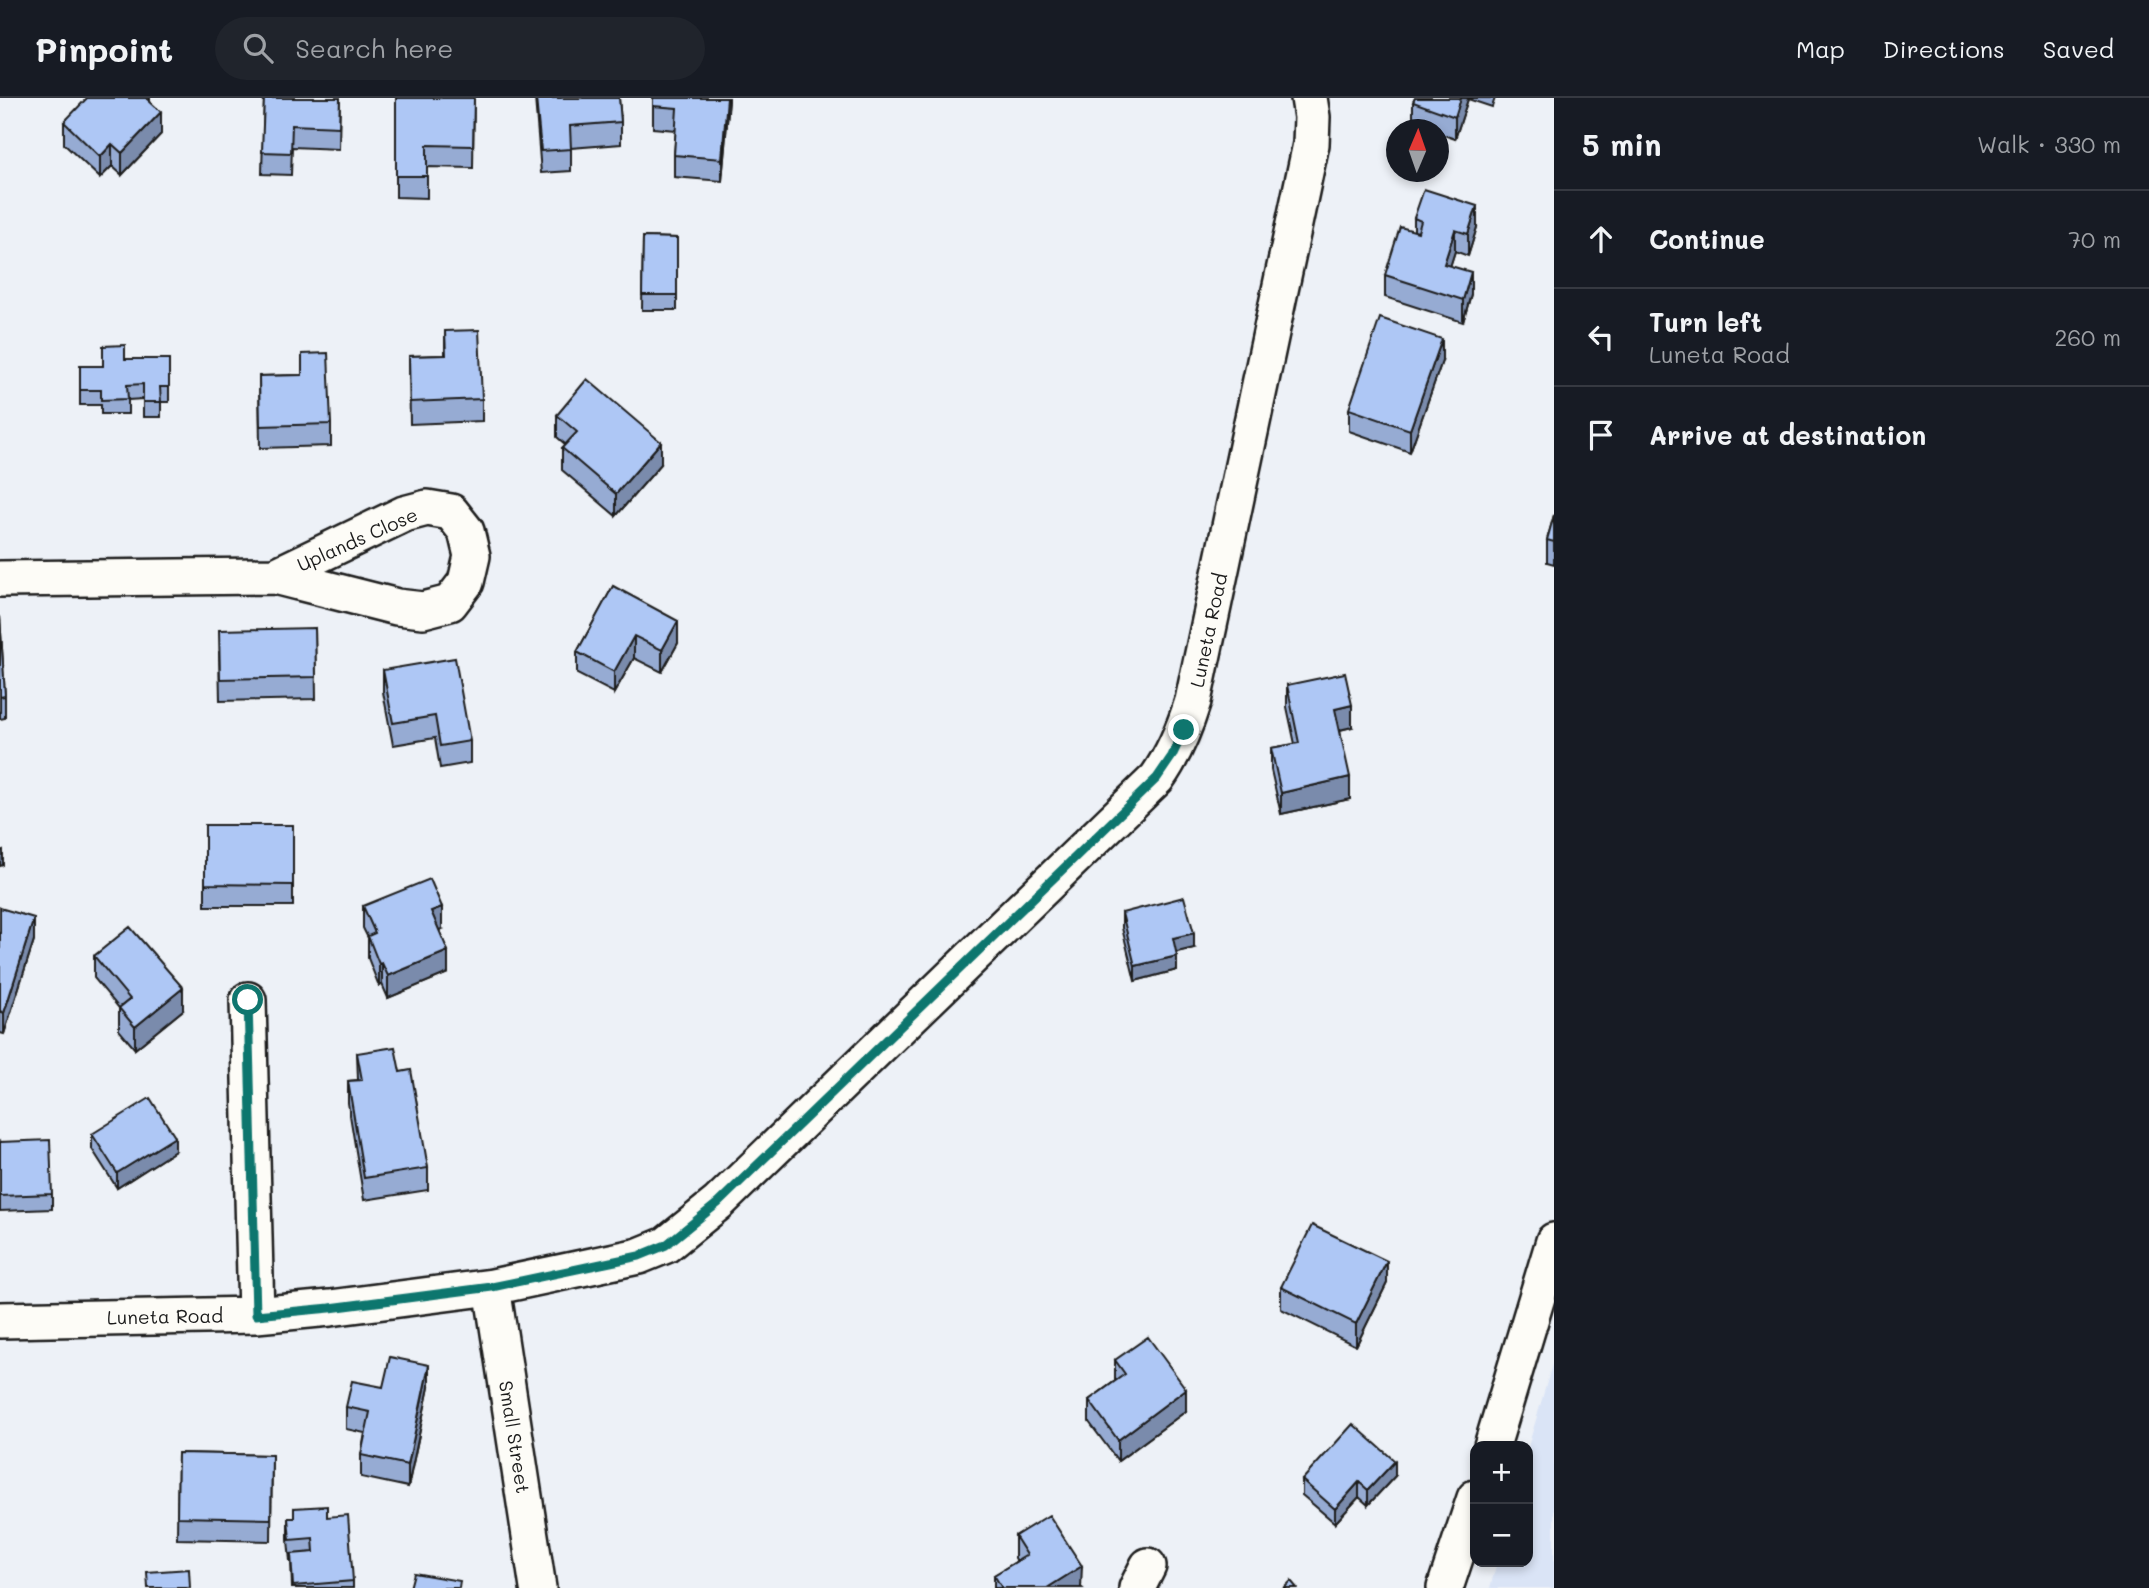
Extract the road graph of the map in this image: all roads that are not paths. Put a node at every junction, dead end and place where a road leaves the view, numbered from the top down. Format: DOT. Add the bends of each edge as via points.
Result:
graph roads {
  1 [pos="1309,98"];
  2 [pos="275,576"];
  3 [pos="0,579"];
  4 [pos="248,1000"];
  5 [pos="1554,1241"];
  6 [pos="492,1287"];
  7 [pos="256,1315"];
  8 [pos="0,1320"];
  9 [pos="1494,1441"];
  10 [pos="1473,1504"];
  11 [pos="538,1588"];
  12 [pos="1445,1588"];
  1 -- 6 [label="street, Luneta Road" via="1311,144 1196,687 1184,730 1164,767 692,1226 666,1245 639,1256"];
  2 -- 2 [label="street, Uplands Close" via="404,514 427,508 451,512 466,531 472,556 466,582 450,603 423,610"];
  2 -- 3 [label="street, Uplands Close"];
  4 -- 7 [label="street"];
  5 -- 9 [label="street"];
  6 -- 7 [label="street, Luneta Road"];
  6 -- 11 [label="street, Small Street"];
  7 -- 8 [label="street, Luneta Road"];
  10 -- 12 [label="street"];
}
